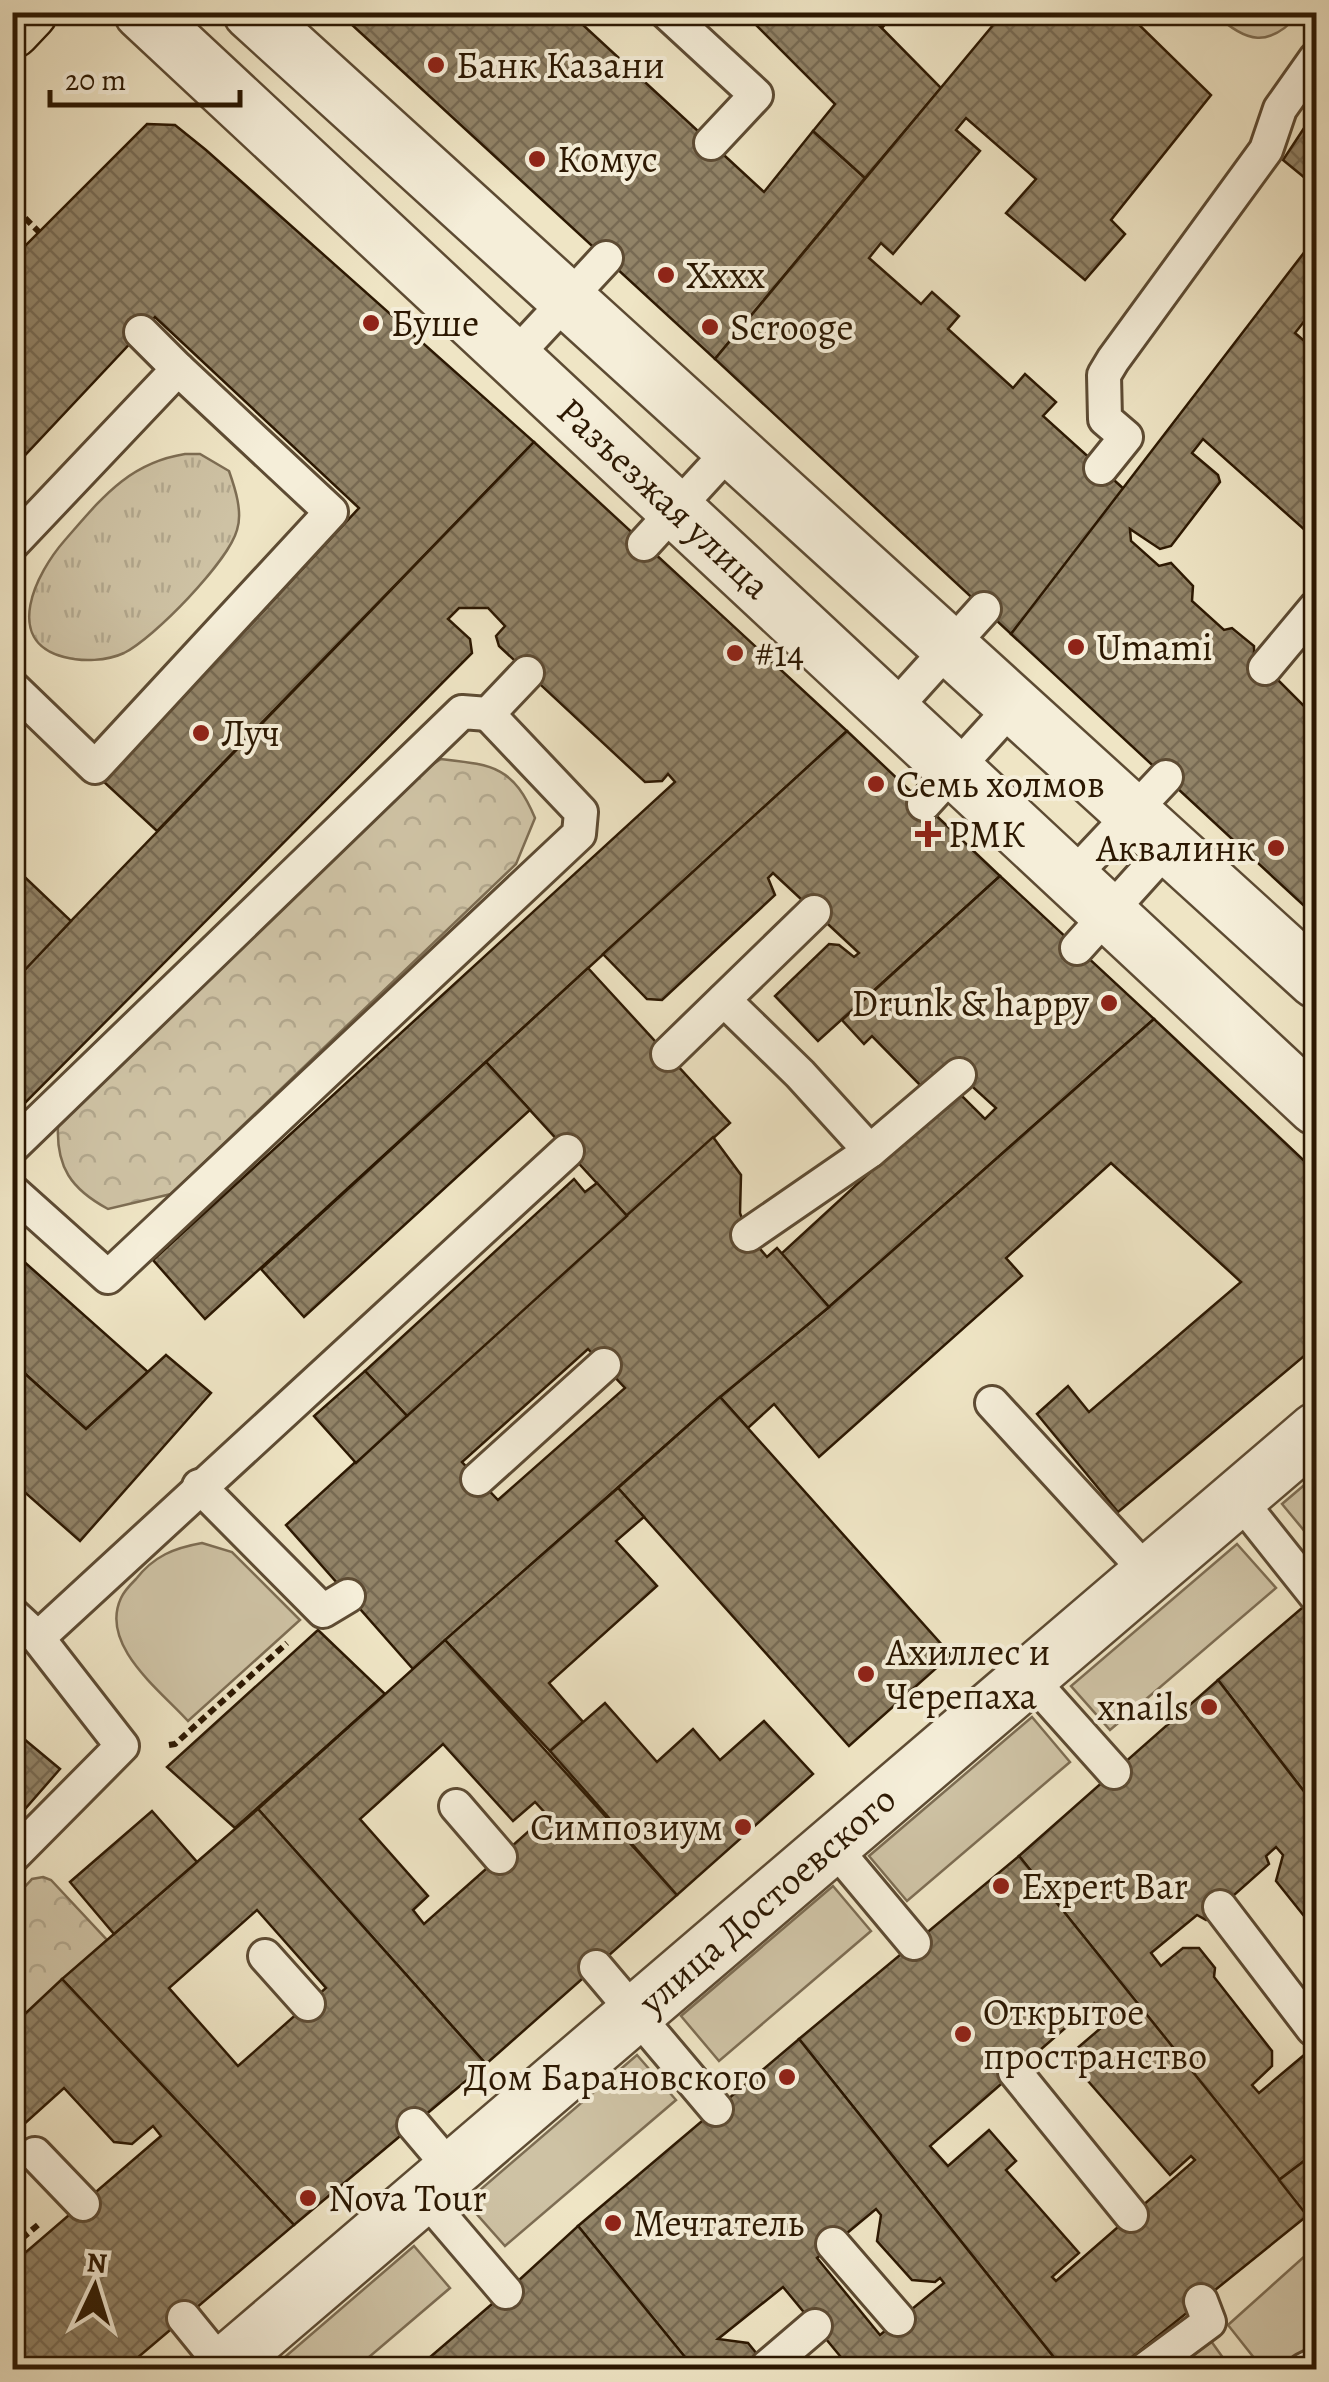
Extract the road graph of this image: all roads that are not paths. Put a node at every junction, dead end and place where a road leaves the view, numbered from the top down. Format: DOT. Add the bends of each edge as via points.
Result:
graph roads {
  1 [pos="29,12"];
  2 [pos="142,12"];
  3 [pos="251,12"];
  4 [pos="666,12"];
  5 [pos="12,30"];
  6 [pos="1316,58"];
  7 [pos="711,143"];
  8 [pos="606,258"];
  9 [pos="567,299"];
  10 [pos="141,332"];
  11 [pos="513,358"];
  12 [pos="178,369"];
  13 [pos="731,449"];
  14 [pos="1101,468"];
  15 [pos="660,527"];
  16 [pos="12,544"];
  17 [pos="1316,608"];
  18 [pos="967,628"];
  19 [pos="1265,668"];
  20 [pos="527,672"];
  21 [pos="12,687"];
  22 [pos="1014,706"];
  23 [pos="892,711"];
  24 [pos="488,714"];
  25 [pos="940,787"];
  26 [pos="1156,812"];
  27 [pos="814,912"];
  28 [pos="1086,913"];
  29 [pos="1316,980"];
  30 [pos="724,1000"];
  31 [pos="668,1054"];
  32 [pos="959,1075"];
  33 [pos="1316,1107"];
  34 [pos="12,1147"];
  35 [pos="870,1150"];
  36 [pos="567,1151"];
  37 [pos="12,1191"];
  38 [pos="748,1235"];
  39 [pos="604,1365"];
  40 [pos="992,1403"];
  41 [pos="1316,1431"];
  42 [pos="478,1479"];
  43 [pos="199,1486"];
  44 [pos="1238,1498"];
  45 [pos="1149,1574"];
  46 [pos="1316,1596"];
  47 [pos="336,1603"];
  48 [pos="12,1614"];
  49 [pos="38,1638"];
  50 [pos="1029,1677"];
  51 [pos="1114,1772"];
  52 [pos="456,1806"];
  53 [pos="832,1845"];
  54 [pos="500,1856"];
  55 [pos="12,1857"];
  56 [pos="1220,1907"];
  57 [pos="914,1943"];
  58 [pos="266,1956"];
  59 [pos="596,1967"];
  60 [pos="308,2004"];
  61 [pos="635,2013"];
  62 [pos="1316,2026"];
  63 [pos="1015,2072"];
  64 [pos="716,2109"];
  65 [pos="414,2126"];
  66 [pos="36,2154"];
  67 [pos="438,2184"];
  68 [pos="83,2204"];
  69 [pos="1132,2215"];
  70 [pos="833,2244"];
  71 [pos="506,2292"];
  72 [pos="1201,2301"];
  73 [pos="184,2318"];
  74 [pos="898,2319"];
  75 [pos="815,2326"];
  76 [pos="1316,2364"];
  77 [pos="767,2366"];
  78 [pos="221,2368"];
  79 [pos="1144,2370"];
  80 [pos="1304,2370"];
  1 -- 5 [label="main road"];
  2 -- 11 [label="street, Разъезжая улица"];
  3 -- 9 [label="street"];
  4 -- 7 [label="lane" via="756,95"];
  6 -- 14 [label="lane" via="1280,110 1266,150 1104,375 1105,419 1126,438"];
  8 -- 9 [label="lane"];
  9 -- 11 [label="lane"];
  9 -- 13 [label="street"];
  10 -- 12 [label="lane"];
  11 -- 15 [label="street, Разъезжая улица"];
  12 -- 16 [label="lane"];
  12 -- 21 [label="lane" via="331,512 94,767"];
  13 -- 15 [label="lane"];
  13 -- 18 [label="street"];
  15 -- 23 [label="street, Разъезжая улица"];
  17 -- 19 [label="lane"];
  18 -- 22 [label="street"];
  18 -- 23 [label="lane"];
  20 -- 24 [label="lane"];
  22 -- 25 [label="lane"];
  22 -- 26 [label="street"];
  23 -- 25 [label="street, Разъезжая улица"];
  24 -- 34 [label="lane" via="462,712"];
  24 -- 37 [label="lane" via="581,812 579,834 108,1277"];
  25 -- 28 [label="street, Разъезжая улица"];
  26 -- 28 [label="lane"];
  26 -- 28 [label="lane"];
  26 -- 29 [label="street"];
  27 -- 30 [label="lane"];
  28 -- 33 [label="street, Разъезжая улица"];
  30 -- 31 [label="lane"];
  30 -- 35 [label="lane"];
  32 -- 35 [label="lane"];
  35 -- 38 [label="lane"];
  36 -- 43 [label="lane"];
  39 -- 42 [label="lane"];
  40 -- 45 [label="lane"];
  41 -- 44 [label="street, улица Достоевского"];
  43 -- 47 [label="lane"];
  43 -- 49 [label="lane"];
  44 -- 45 [label="street, улица Достоевского"];
  44 -- 46 [label="lane"];
  45 -- 50 [label="street, улица Достоевского"];
  48 -- 49 [label="lane"];
  49 -- 55 [label="lane" via="122,1746"];
  50 -- 51 [label="lane"];
  50 -- 53 [label="street, улица Достоевского"];
  52 -- 54 [label="lane"];
  53 -- 57 [label="lane"];
  53 -- 61 [label="street, улица Достоевского"];
  56 -- 62 [label="lane"];
  58 -- 60 [label="lane"];
  59 -- 61 [label="lane"];
  61 -- 64 [label="lane"];
  61 -- 67 [label="street, улица Достоевского"];
  63 -- 69 [label="lane"];
  65 -- 67 [label="lane"];
  66 -- 68 [label="lane"];
  67 -- 71 [label="lane"];
  67 -- 78 [label="street, улица Достоевского"];
  70 -- 74 [label="lane" via="859,2290"];
  72 -- 79 [label="lane" via="1208,2322"];
  73 -- 78 [label="lane"];
  75 -- 77 [label="lane"];
  76 -- 80 [label="lane"];
}
